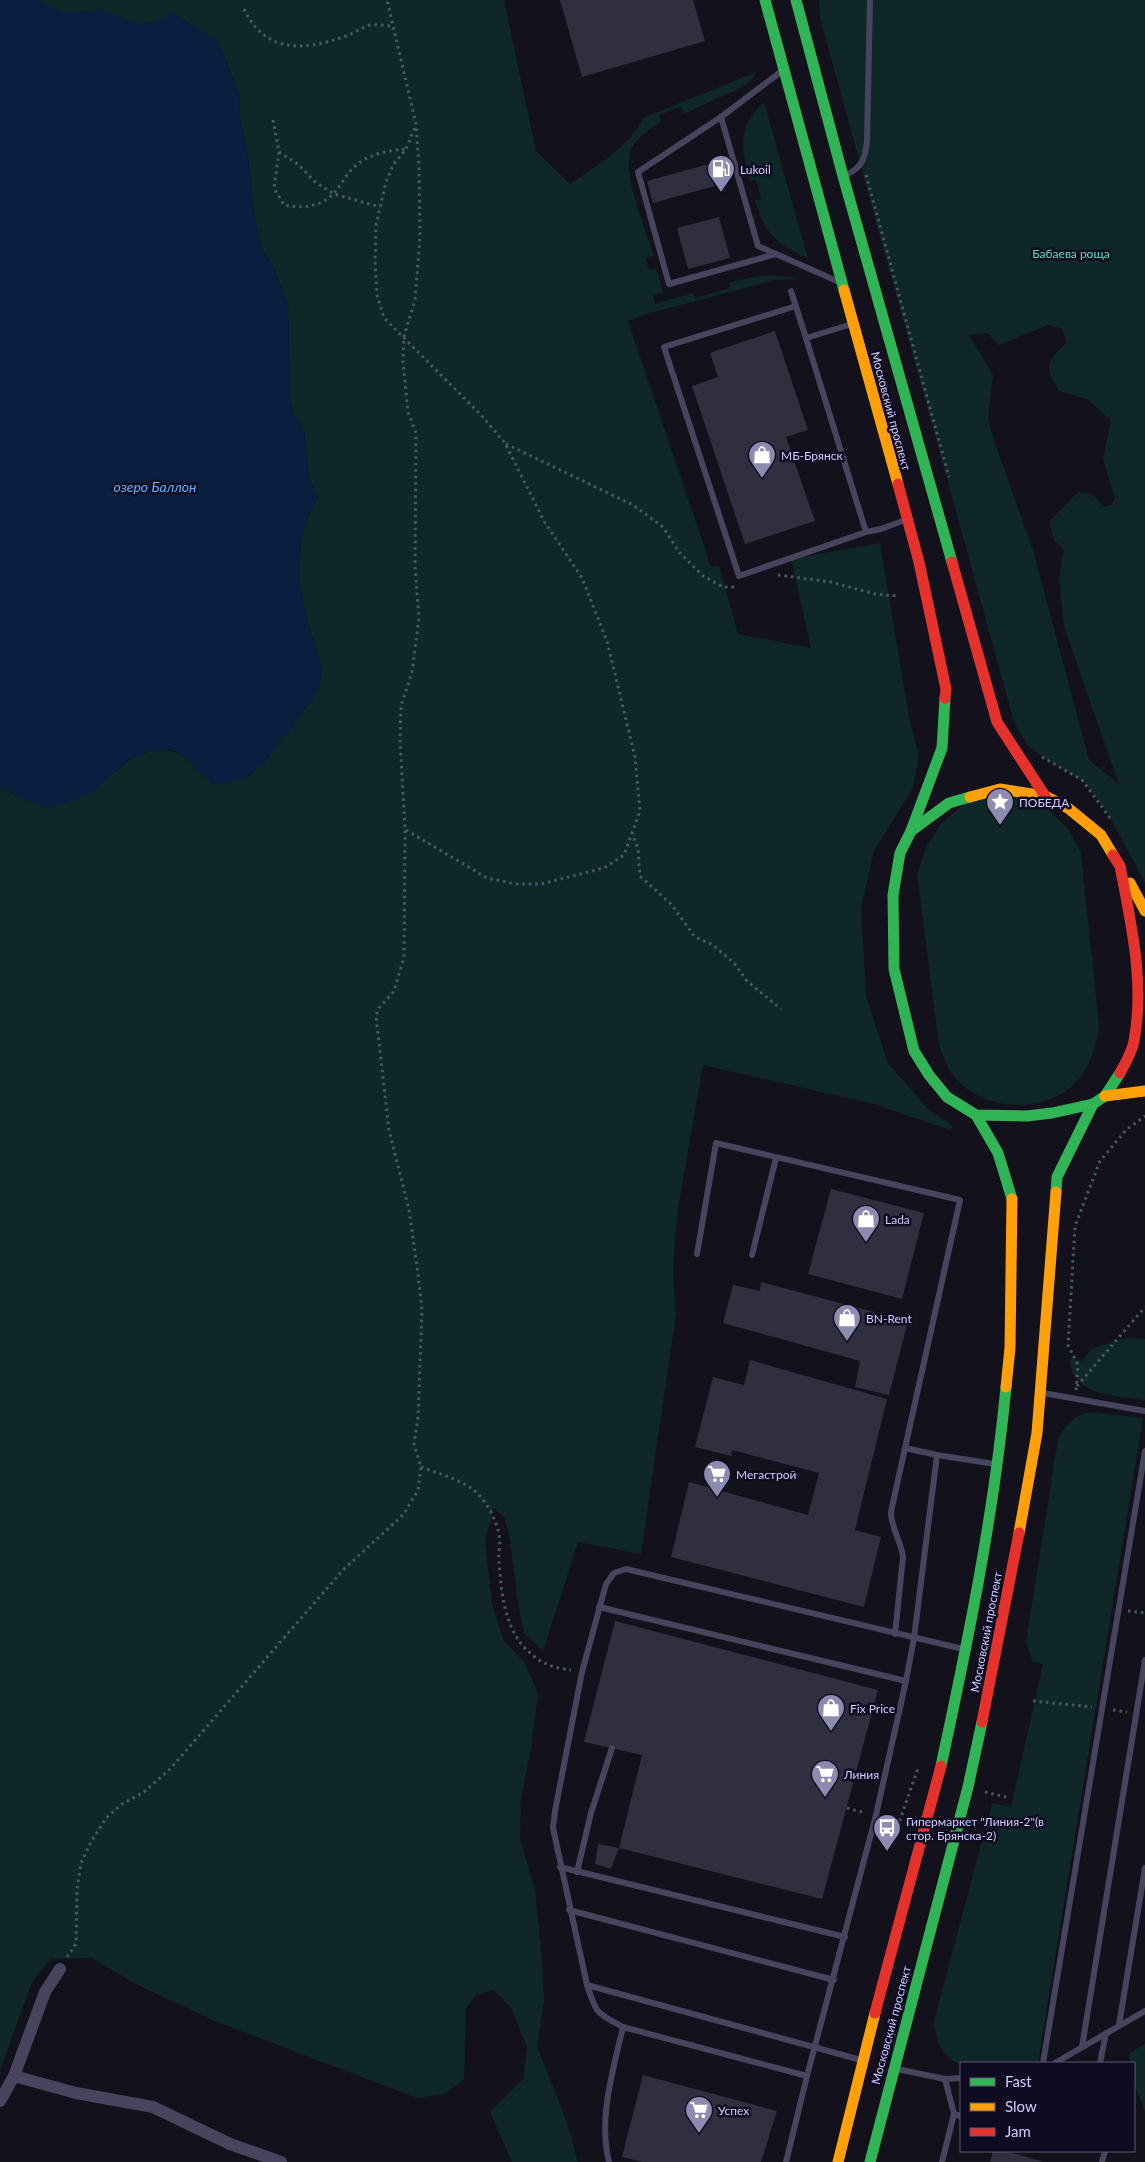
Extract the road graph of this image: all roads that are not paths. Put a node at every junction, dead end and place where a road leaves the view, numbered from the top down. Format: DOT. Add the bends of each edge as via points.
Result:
graph roads {
  1 [pos="765,0"];
  2 [pos="796,0"];
  3 [pos="870,0"];
  4 [pos="783,70"];
  5 [pos="721,117"];
  6 [pos="843,176"];
  7 [pos="776,254"];
  8 [pos="842,282"];
  9 [pos="791,291"];
  10 [pos="796,306"];
  11 [pos="853,324"];
  12 [pos="806,338"];
  13 [pos="907,519"];
  14 [pos="866,532"];
  15 [pos="1046,796"];
  16 [pos="911,831"];
  17 [pos="1120,866"];
  18 [pos="1145,911"];
  19 [pos="1145,1091"];
  20 [pos="1105,1096"];
  21 [pos="1093,1104"];
  22 [pos="976,1115"];
  23 [pos="776,1158"];
  24 [pos="697,1254"];
  25 [pos="752,1255"];
  26 [pos="1041,1392"];
  27 [pos="1145,1411"];
  28 [pos="905,1448"];
  29 [pos="1145,1451"];
  30 [pos="937,1455"];
  31 [pos="996,1465"];
  32 [pos="599,1607"];
  33 [pos="895,1634"];
  34 [pos="914,1638"];
  35 [pos="965,1649"];
  36 [pos="1145,1660"];
  37 [pos="906,1681"];
  38 [pos="612,1748"];
  39 [pos="560,1867"];
  40 [pos="1145,1868"];
  41 [pos="577,1872"];
  42 [pos="570,1910"];
  43 [pos="845,1938"];
  44 [pos="60,1969"];
  45 [pos="834,1980"];
  46 [pos="587,1985"];
  47 [pos="1145,2011"];
  48 [pos="1119,2025"];
  49 [pos="622,2027"];
  50 [pos="1106,2033"];
  51 [pos="815,2046"];
  52 [pos="1082,2047"];
  53 [pos="1043,2062"];
  54 [pos="1057,2062"];
  55 [pos="1100,2062"];
  56 [pos="879,2064"];
  57 [pos="14,2076"];
  58 [pos="807,2076"];
  59 [pos="960,2078"];
  60 [pos="946,2079"];
  61 [pos="0,2101"];
  62 [pos="954,2114"];
  63 [pos="960,2116"];
  64 [pos="281,2162"];
  65 [pos="610,2162"];
  66 [pos="786,2162"];
  67 [pos="838,2162"];
  68 [pos="870,2162"];
  69 [pos="942,2162"];
  1 -- 4 [label="main road, Московский проспект"];
  2 -- 6 [label="main road, Московский проспект"];
  3 -- 6 [label="lane" via="868,141 863,162 856,170"];
  4 -- 5 [label="lane"];
  4 -- 8 [label="main road, Московский проспект"];
  5 -- 7 [label="lane" via="758,246"];
  5 -- 7 [label="lane" via="638,172 669,284"];
  6 -- 15 [label="main road, Московский проспект" via="997,722"];
  7 -- 8 [label="lane"];
  8 -- 11 [label="main road, Московский проспект"];
  9 -- 10 [label="lane"];
  10 -- 12 [label="lane"];
  10 -- 14 [label="lane" via="664,347 739,576"];
  11 -- 12 [label="lane"];
  11 -- 13 [label="main road, Московский проспект"];
  12 -- 14 [label="lane"];
  13 -- 14 [label="lane"];
  13 -- 16 [label="main road, Московский проспект" via="946,689 942,748"];
  15 -- 16 [label="main road" via="1000,789 948,803"];
  15 -- 17 [label="main road" via="1068,808 1101,835"];
  16 -- 22 [label="main road, Московский проспект" via="900,853 893,894 894,969 914,1051 947,1097"];
  17 -- 18 [label="main road"];
  17 -- 20 [label="main road" via="1137,954 1140,998 1134,1043 1121,1072"];
  19 -- 20 [label="main road"];
  20 -- 21 [label="main road"];
  21 -- 22 [label="main road" via="1027,1116"];
  21 -- 26 [label="main road, Московский проспект" via="1057,1177"];
  22 -- 31 [label="main road, Московский проспект" via="998,1153 1012,1195 1010,1348"];
  23 -- 24 [label="lane" via="716,1143"];
  23 -- 25 [label="lane"];
  23 -- 28 [label="lane" via="960,1200"];
  26 -- 27 [label="lane"];
  26 -- 56 [label="main road, Московский проспект" via="1037,1433 993,1673 968,1788"];
  28 -- 30 [label="lane"];
  28 -- 33 [label="lane" via="891,1512 903,1557"];
  29 -- 53 [label="lane"];
  30 -- 31 [label="lane"];
  30 -- 34 [label="lane"];
  31 -- 35 [label="main road, Московский проспект"];
  32 -- 33 [label="lane" via="606,1584 614,1573 626,1568"];
  32 -- 37 [label="lane"];
  32 -- 39 [label="lane" via="582,1672 555,1811 553,1828"];
  33 -- 34 [label="lane"];
  34 -- 35 [label="lane"];
  34 -- 37 [label="lane"];
  35 -- 56 [label="main road, Московский проспект" via="940,1771 893,1944"];
  36 -- 52 [label="lane"];
  37 -- 43 [label="lane"];
  38 -- 41 [label="lane" via="583,1840"];
  39 -- 41 [label="lane"];
  39 -- 42 [label="lane"];
  40 -- 48 [label="lane"];
  41 -- 43 [label="lane"];
  42 -- 45 [label="lane"];
  42 -- 46 [label="lane"];
  43 -- 45 [label="lane"];
  44 -- 57 [label="street" via="45,1992"];
  45 -- 51 [label="lane"];
  46 -- 49 [label="lane" via="599,2015"];
  46 -- 51 [label="lane"];
  47 -- 48 [label="lane"];
  48 -- 50 [label="lane"];
  49 -- 58 [label="lane"];
  49 -- 65 [label="lane" via="606,2105 606,2148"];
  50 -- 52 [label="lane"];
  50 -- 55 [label="lane"];
  51 -- 56 [label="lane"];
  51 -- 58 [label="lane"];
  52 -- 54 [label="lane"];
  56 -- 60 [label="lane"];
  56 -- 67 [label="main road, Московский проспект"];
  56 -- 68 [label="main road, Московский проспект"];
  57 -- 61 [label="street"];
  57 -- 64 [label="street" via="76,2093 153,2107 230,2144"];
  58 -- 66 [label="lane"];
  59 -- 60 [label="lane"];
  60 -- 62 [label="lane"];
  62 -- 63 [label="lane"];
  62 -- 69 [label="lane"];
}
